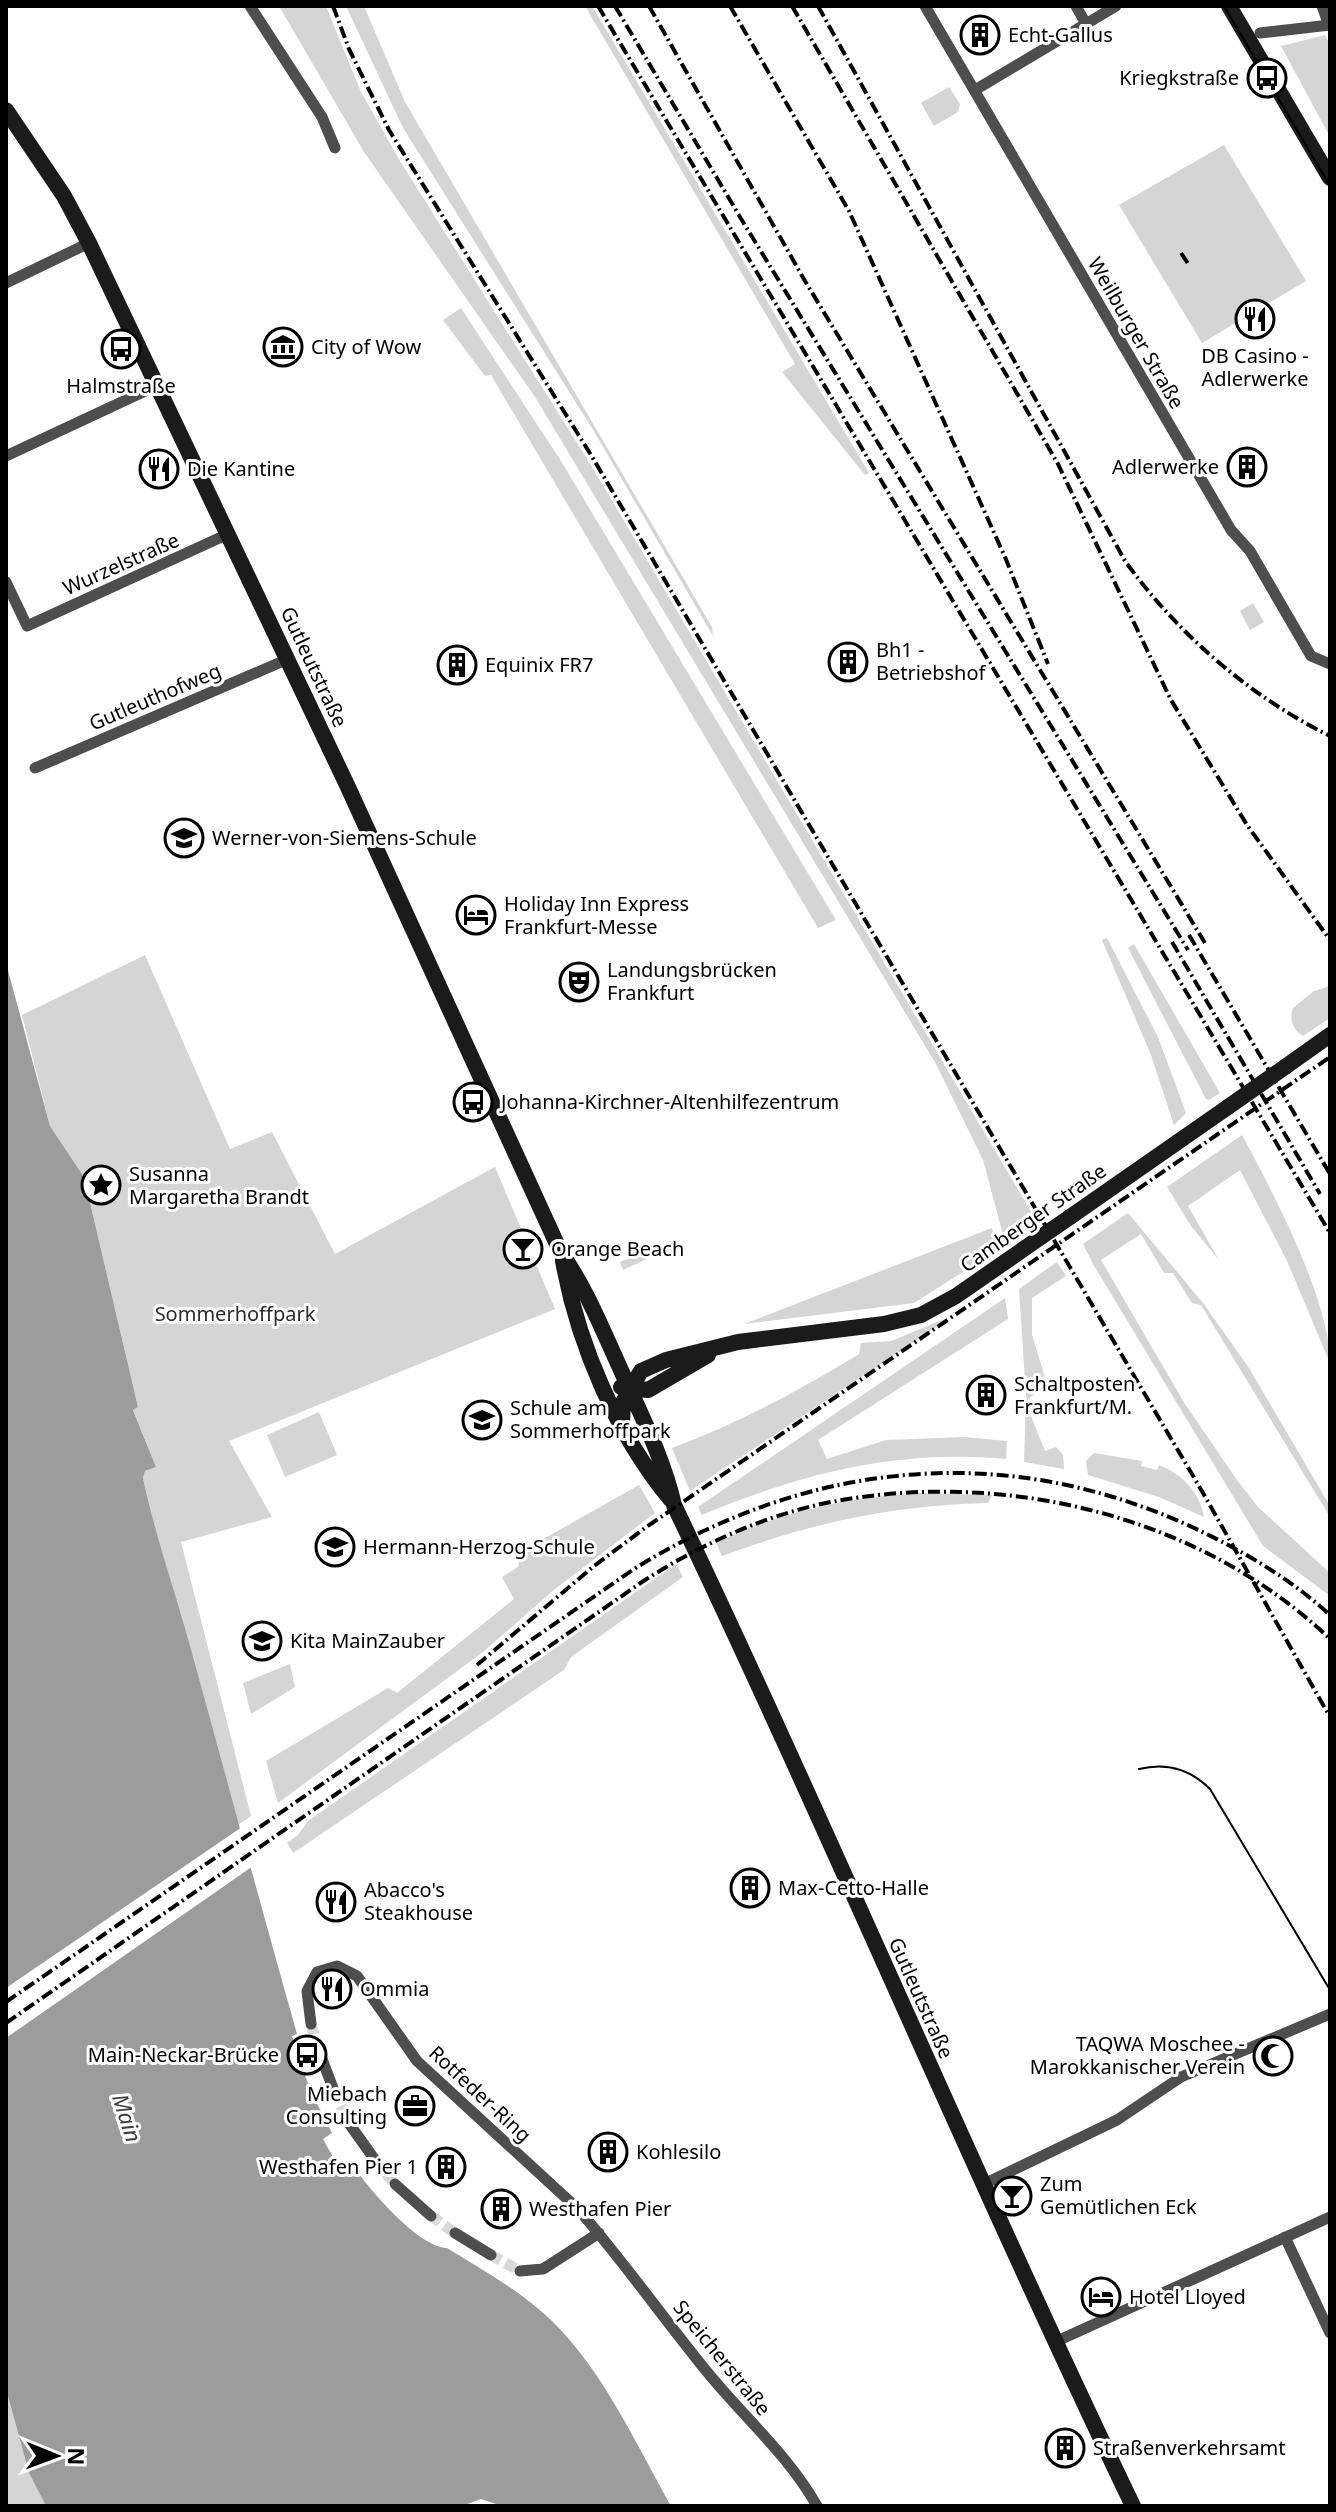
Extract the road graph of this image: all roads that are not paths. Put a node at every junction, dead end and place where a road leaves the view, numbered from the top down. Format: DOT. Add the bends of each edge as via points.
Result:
graph roads {
  1 [pos="250,6"];
  2 [pos="925,6"];
  3 [pos="1076,6"];
  4 [pos="1116,6"];
  5 [pos="1229,6"];
  6 [pos="1322,6"];
  7 [pos="1086,24"];
  8 [pos="1329,24"];
  9 [pos="1260,33"];
  10 [pos="975,90"];
  11 [pos="6,110"];
  12 [pos="335,148"];
  13 [pos="1330,178"];
  14 [pos="89,243"];
  15 [pos="6,283"];
  16 [pos="158,385"];
  17 [pos="6,456"];
  18 [pos="228,534"];
  19 [pos="6,582"];
  20 [pos="288,659"];
  21 [pos="1330,664"];
  22 [pos="35,768"];
  23 [pos="1330,1035"];
  24 [pos="561,1253"];
  25 [pos="578,1322"];
  26 [pos="600,1324"];
  27 [pos="724,1346"];
  28 [pos="621,1369"];
  29 [pos="639,1372"];
  30 [pos="599,1374"];
  31 [pos="630,1389"];
  32 [pos="648,1390"];
  33 [pos="638,1408"];
  34 [pos="622,1425"];
  35 [pos="674,1505"];
  36 [pos="1330,2014"];
  37 [pos="311,2024"];
  38 [pos="319,2051"];
  39 [pos="334,2091"];
  40 [pos="348,2122"];
  41 [pos="375,2160"];
  42 [pos="395,2184"];
  43 [pos="982,2185"];
  44 [pos="431,2216"];
  45 [pos="1330,2217"];
  46 [pos="455,2233"];
  47 [pos="599,2233"];
  48 [pos="1285,2237"];
  49 [pos="491,2255"];
  50 [pos="520,2271"];
  51 [pos="1330,2333"];
  52 [pos="1055,2342"];
  53 [pos="817,2506"];
  54 [pos="1133,2506"];
  1 -- 12 [label="street" via="322,117"];
  2 -- 10 [label="street, Weilburger Straße"];
  3 -- 7 [label="street"];
  4 -- 7 [label="street"];
  5 -- 13 [label="main road"];
  6 -- 8 [label="street"];
  7 -- 10 [label="street"];
  8 -- 9 [label="street"];
  10 -- 21 [label="street, Weilburger Straße" via="1231,530 1250,551 1311,656"];
  11 -- 14 [label="main road, Gutleutstraße"];
  14 -- 15 [label="street"];
  14 -- 16 [label="main road, Gutleutstraße"];
  16 -- 17 [label="street"];
  16 -- 18 [label="main road, Gutleutstraße"];
  18 -- 19 [label="street, Wurzelstraße" via="27,626"];
  18 -- 20 [label="main road, Gutleutstraße"];
  20 -- 22 [label="street, Gutleuthofweg"];
  20 -- 24 [label="main road, Gutleutstraße"];
  23 -- 27 [label="main road, Camberger Straße, bridge" via="946,1302 905,1320"];
  24 -- 25 [label="main road, Gutleutstraße"];
  24 -- 26 [label="main road, Gutleutstraße"];
  25 -- 26 [label="main road" via="588,1315"];
  25 -- 30 [label="main road, Gutleutstraße"];
  26 -- 28 [label="main road, Gutleutstraße"];
  27 -- 29 [label="main road, Camberger Straße"];
  27 -- 32 [label="main road, Camberger Straße"];
  28 -- 29 [label="main road"];
  28 -- 31 [label="main road, Gutleutstraße"];
  29 -- 31 [label="main road"];
  30 -- 31 [label="main road"];
  30 -- 34 [label="main road, Gutleutstraße"];
  31 -- 32 [label="main road"];
  31 -- 33 [label="main road, Gutleutstraße"];
  31 -- 34 [label="main road" via="623,1402"];
  32 -- 33 [label="main road"];
  33 -- 35 [label="main road, Gutleutstraße"];
  34 -- 35 [label="main road, Gutleutstraße"];
  35 -- 43 [label="main road, Gutleutstraße"];
  36 -- 43 [label="street" via="1181,2077 1117,2120"];
  37 -- 47 [label="street, Rotfeder-Ring" via="307,1991 317,1972 337,1966 357,1976 417,2061"];
  38 -- 39 [label="street"];
  40 -- 41 [label="street"];
  42 -- 44 [label="street"];
  43 -- 52 [label="main road, Gutleutstraße"];
  45 -- 48 [label="street"];
  46 -- 49 [label="street"];
  47 -- 50 [label="street" via="543,2269"];
  47 -- 53 [label="street, Speicherstraße"];
  48 -- 51 [label="street"];
  48 -- 52 [label="street"];
  52 -- 54 [label="main road, Gutleutstraße"];
}
